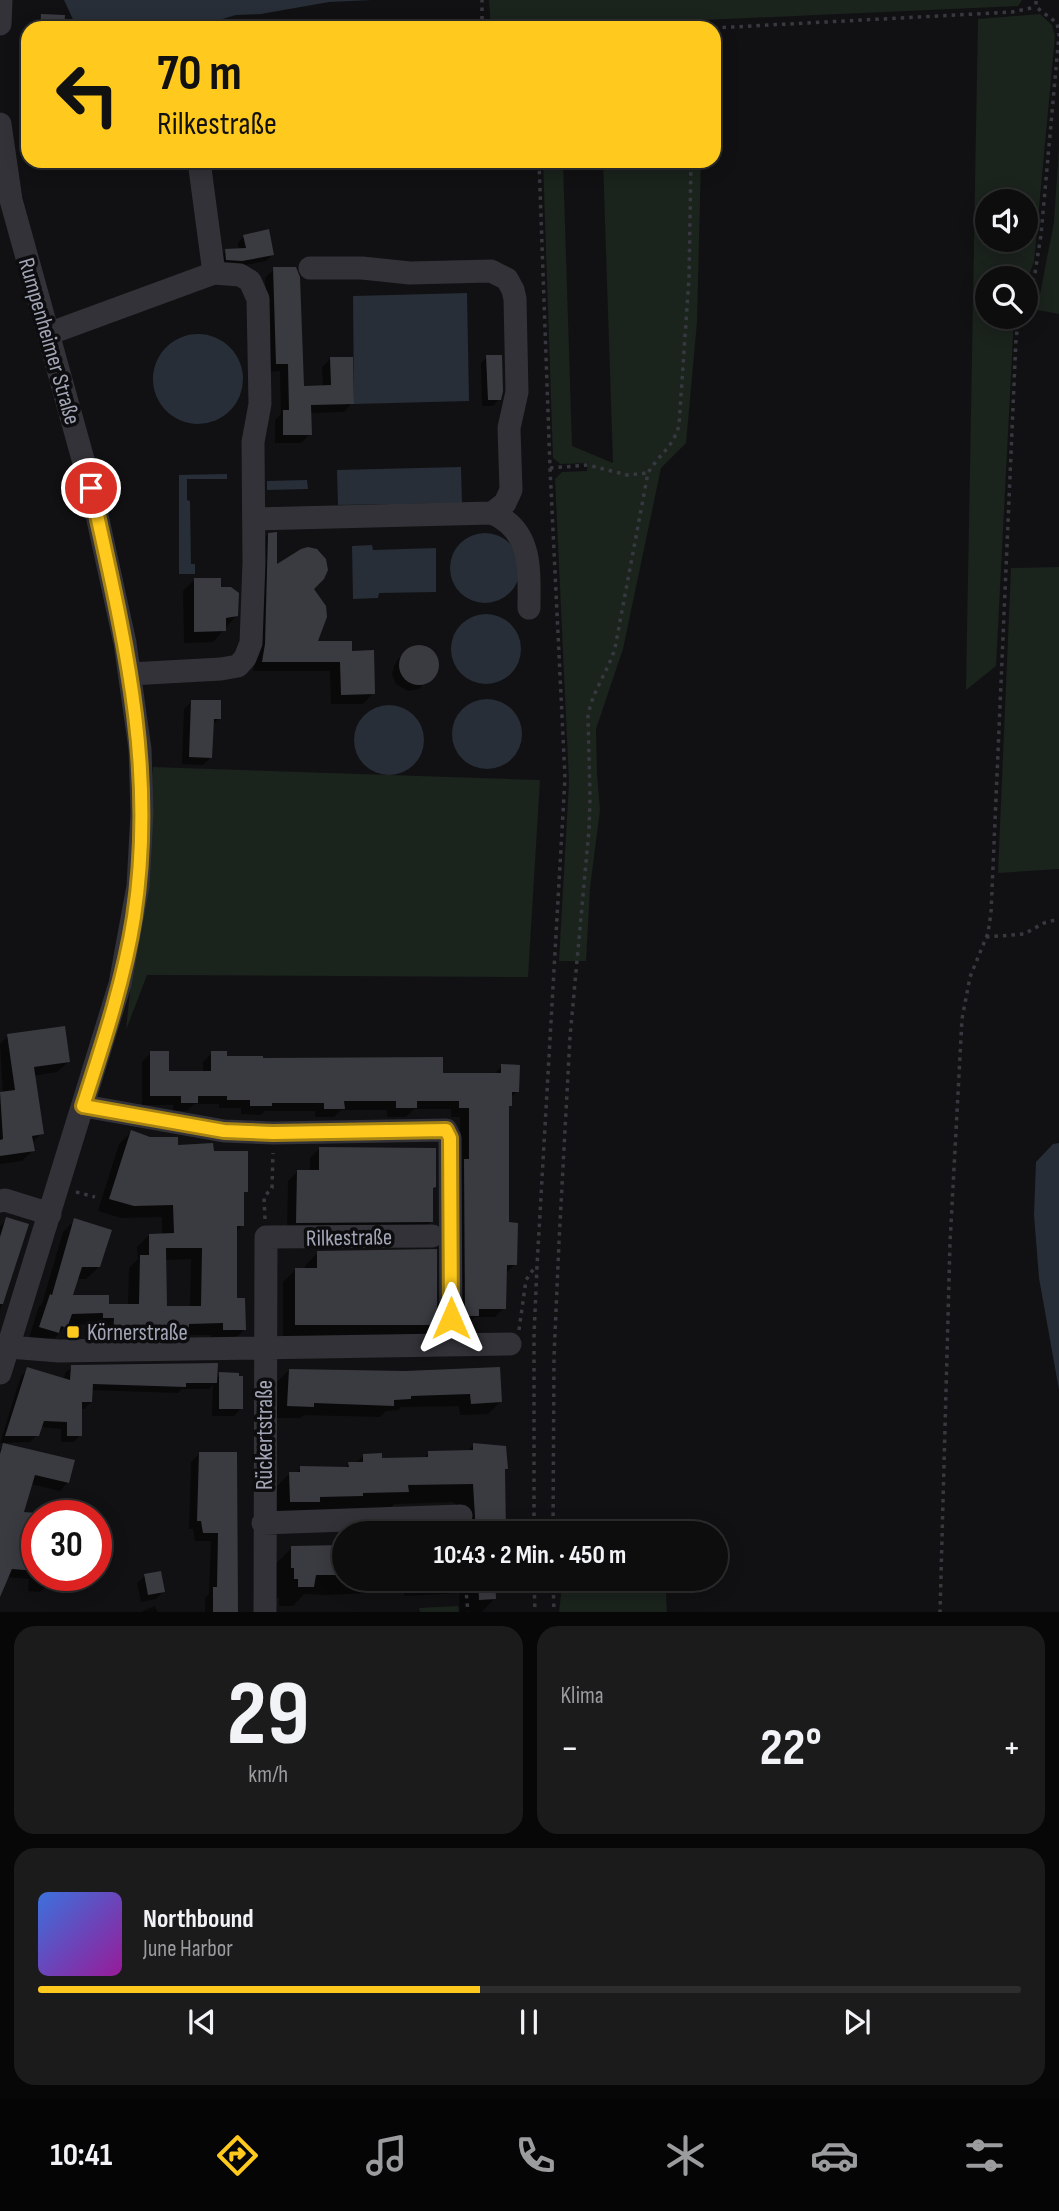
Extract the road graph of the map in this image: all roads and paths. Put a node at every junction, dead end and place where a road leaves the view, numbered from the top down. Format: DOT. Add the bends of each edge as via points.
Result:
graph roads {
  1 [pos="1,0"];
  2 [pos="482,0"];
  3 [pos="1036,0"];
  4 [pos="1036,7"];
  5 [pos="482,21"];
  6 [pos="0,24"];
  7 [pos="721,28"];
  8 [pos="0,124"];
  9 [pos="200,168"];
  10 [pos="539,168"];
  11 [pos="691,168"];
  12 [pos="1036,266"];
  13 [pos="310,268"];
  14 [pos="214,273"];
  15 [pos="1017,329"];
  16 [pos="48,334"];
  17 [pos="550,468"];
  18 [pos="648,473"];
  19 [pos="492,513"];
  20 [pos="254,519"];
  21 [pos="529,608"];
  22 [pos="130,674"];
  23 [pos="1059,919"];
  24 [pos="986,937"];
  25 [pos="83,1106"];
  26 [pos="273,1133"];
  27 [pos="0,1201"];
  28 [pos="50,1214"];
  29 [pos="432,1236"];
  30 [pos="266,1237"];
  31 [pos="537,1266"];
  32 [pos="510,1344"];
  33 [pos="451,1345"];
  34 [pos="9,1347"];
  35 [pos="265,1348"];
  36 [pos="0,1373"];
  37 [pos="461,1516"];
  38 [pos="534,1521"];
  39 [pos="552,1521"];
  40 [pos="264,1523"];
  41 [pos="466,1591"];
  42 [pos="534,1591"];
  43 [pos="553,1591"];
  44 [pos="265,1612"];
  45 [pos="468,1612"];
  46 [pos="535,1612"];
  47 [pos="554,1612"];
  48 [pos="940,1612"];
  1 -- 6 [label="street"];
  2 -- 5 [label="path"];
  3 -- 4 [label="path"];
  4 -- 7 [label="path" via="998,13"];
  4 -- 12 [label="path" via="1056,23 1059,35"];
  8 -- 16 [label="street, Rumpenheimer Straße" via="11,200"];
  9 -- 14 [label="street"];
  10 -- 17 [label="path"];
  11 -- 18 [label="path" via="679,425 669,449"];
  13 -- 19 [label="street" via="491,271 511,284 517,392 509,428 510,490 505,503"];
  14 -- 16 [label="street"];
  14 -- 20 [label="street" via="240,275 250,281 258,299 260,404 253,442"];
  15 -- 24 [label="path" via="991,913"];
  16 -- 22 [label="street, Rumpenheimer Straße" via="91,488"];
  17 -- 18 [label="path" via="588,466 627,475"];
  17 -- 31 [label="path" via="564,801"];
  18 -- 39 [label="path" via="615,648 589,706 589,830 570,1037 554,1344"];
  19 -- 20 [label="street"];
  19 -- 21 [label="street" via="506,519 522,539 529,573"];
  20 -- 22 [label="street" via="251,643 245,658 238,666 221,669"];
  22 -- 25 [label="street, Rumpenheimer Straße" via="140,749 138,886 120,984"];
  23 -- 24 [label="path" via="1024,934"];
  24 -- 48 [label="path" via="970,977 961,1019"];
  25 -- 26 [label="street" via="224,1131"];
  25 -- 28 [label="street, Rumpenheimer Straße"];
  26 -- 30 [label="path" via="272,1188 264,1197"];
  26 -- 33 [label="street" via="441,1129 449,1133"];
  27 -- 28 [label="street"];
  28 -- 34 [label="street, Rumpenheimer Straße"];
  29 -- 30 [label="street, Rilkestraße"];
  30 -- 35 [label="street"];
  31 -- 32 [label="path" via="526,1280 520,1328"];
  31 -- 38 [label="path"];
  32 -- 33 [label="street"];
  33 -- 35 [label="street"];
  34 -- 35 [label="street" via="59,1351"];
  34 -- 36 [label="street, Rumpenheimer Straße"];
  35 -- 40 [label="street, Rückertstraße"];
  37 -- 40 [label="street, Rückertstraße"];
  40 -- 44 [label="street, Rückertstraße"];
  41 -- 45 [label="path"];
  42 -- 46 [label="path"];
  43 -- 47 [label="path"];
}
